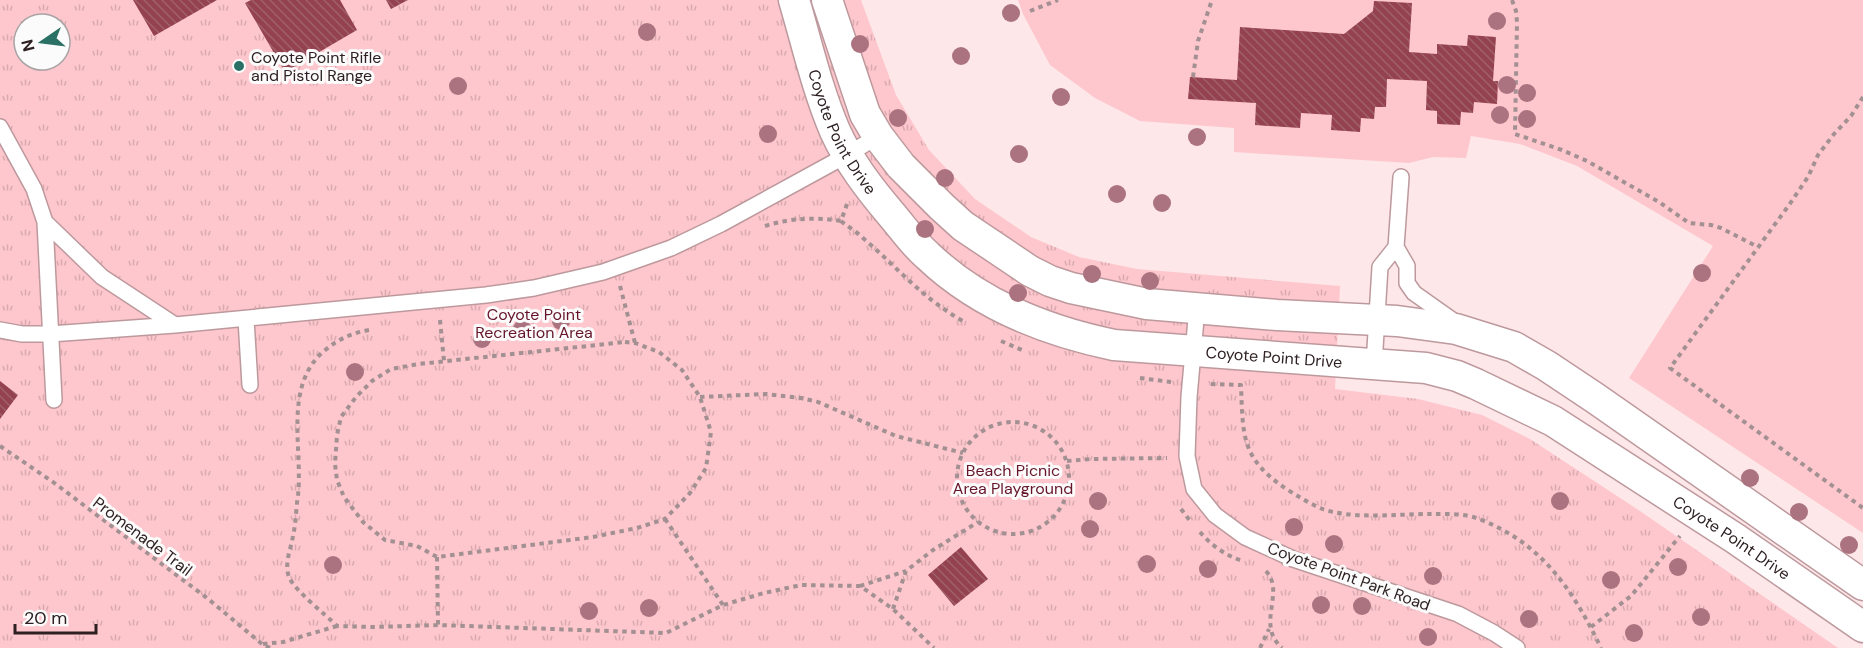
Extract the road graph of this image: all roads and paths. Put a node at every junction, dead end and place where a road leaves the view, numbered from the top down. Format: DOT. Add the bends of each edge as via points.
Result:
graph roads {
  1 [pos="794,0"];
  2 [pos="827,0"];
  3 [pos="1058,0"];
  4 [pos="1212,0"];
  5 [pos="1512,0"];
  6 [pos="1030,11"];
  7 [pos="1193,77"];
  8 [pos="1863,97"];
  9 [pos="0,127"];
  10 [pos="878,136"];
  11 [pos="847,155"];
  12 [pos="1401,177"];
  13 [pos="45,222"];
  14 [pos="1396,247"];
  15 [pos="1758,247"];
  16 [pos="615,268"];
  17 [pos="438,300"];
  18 [pos="1197,308"];
  19 [pos="246,319"];
  20 [pos="1376,320"];
  21 [pos="175,325"];
  22 [pos="374,329"];
  23 [pos="0,330"];
  24 [pos="50,334"];
  25 [pos="1475,334"];
  26 [pos="635,343"];
  27 [pos="1194,351"];
  28 [pos="444,361"];
  29 [pos="1374,364"];
  30 [pos="250,385"];
  31 [pos="1216,385"];
  32 [pos="700,397"];
  33 [pos="54,400"];
  34 [pos="0,446"];
  35 [pos="963,453"];
  36 [pos="1168,458"];
  37 [pos="1067,461"];
  38 [pos="1863,508"];
  39 [pos="665,519"];
  40 [pos="978,522"];
  41 [pos="1683,533"];
  42 [pos="437,557"];
  43 [pos="906,571"];
  44 [pos="1863,585"];
  45 [pos="860,586"];
  46 [pos="723,605"];
  47 [pos="893,609"];
  48 [pos="438,625"];
  49 [pos="337,626"];
  50 [pos="1591,627"];
  51 [pos="1863,627"];
  52 [pos="1269,628"];
  53 [pos="262,644"];
  54 [pos="270,648"];
  55 [pos="934,648"];
  56 [pos="1260,648"];
  57 [pos="1517,648"];
  58 [pos="1601,648"];
  1 -- 11 [label="street, Coyote Point Drive" via="814,73"];
  2 -- 10 [label="street, Coyote Point Drive" via="865,114"];
  3 -- 6 [label="path"];
  4 -- 7 [label="path" via="1198,41"];
  5 -- 15 [label="path" via="1518,22 1515,134 1587,161 1689,223 1721,228"];
  8 -- 15 [label="path" via="1818,155 1808,177"];
  9 -- 13 [label="lane" via="34,189"];
  10 -- 11 [label="lane"];
  10 -- 18 [label="street, Coyote Point Drive" via="919,186 949,214 1030,271 1095,294"];
  11 -- 16 [label="lane" via="694,238"];
  11 -- 27 [label="street, Coyote Point Drive" via="927,256 990,300 1068,334 1114,345"];
  12 -- 14 [label="lane"];
  13 -- 21 [label="lane" via="102,277"];
  13 -- 24 [label="lane"];
  14 -- 20 [label="lane" via="1380,267"];
  14 -- 25 [label="lane" via="1407,266 1407,283 1413,293"];
  15 -- 38 [label="path" via="1670,368"];
  16 -- 17 [label="lane" via="534,288"];
  16 -- 26 [label="path"];
  17 -- 19 [label="lane"];
  17 -- 28 [label="path"];
  18 -- 20 [label="street, Coyote Point Drive"];
  18 -- 27 [label="lane, Coyote Point Park Road"];
  19 -- 21 [label="lane"];
  19 -- 30 [label="lane"];
  20 -- 25 [label="street, Coyote Point Drive"];
  20 -- 29 [label="lane"];
  21 -- 24 [label="lane"];
  22 -- 49 [label="path" via="336,340 320,354 308,369 298,405 299,485 287,563 289,576"];
  23 -- 24 [label="lane"];
  24 -- 33 [label="lane"];
  25 -- 44 [label="street, Coyote Point Drive" via="1514,347 1547,366"];
  26 -- 28 [label="path"];
  26 -- 32 [label="path" via="659,352 682,370"];
  27 -- 29 [label="street, Coyote Point Drive"];
  27 -- 57 [label="lane, Coyote Point Park Road" via="1187,456 1194,489 1215,515 1245,537 1293,559 1458,614"];
  28 -- 42 [label="path" via="391,369 372,381 341,417 335,464 344,497 363,522 385,540 417,546"];
  29 -- 51 [label="street, Coyote Point Drive" via="1426,368 1457,376 1553,421 1736,539"];
  31 -- 50 [label="path" via="1242,385 1243,425 1252,458 1303,500 1337,513 1455,514 1500,528 1546,562 1565,583"];
  32 -- 35 [label="path" via="766,394 801,398 897,436"];
  32 -- 39 [label="path" via="711,432 706,468 690,493"];
  34 -- 53 [label="path, Promenade Trail" via="207,598"];
  35 -- 37 [label="path" via="974,438 990,427 1008,422 1044,431 1058,444"];
  35 -- 40 [label="path" via="957,471 958,490 965,508"];
  36 -- 37 [label="path"];
  37 -- 40 [label="path" via="1066,497 1058,513 1045,525 1011,535"];
  39 -- 42 [label="path" via="593,537"];
  39 -- 46 [label="path"];
  40 -- 43 [label="path"];
  41 -- 50 [label="path" via="1631,596"];
  42 -- 48 [label="path"];
  43 -- 45 [label="path"];
  43 -- 47 [label="path"];
  45 -- 46 [label="path" via="801,585"];
  45 -- 47 [label="path"];
  46 -- 48 [label="path" via="666,633"];
  47 -- 55 [label="path"];
  48 -- 49 [label="path"];
  49 -- 53 [label="path"];
  50 -- 58 [label="path"];
  52 -- 56 [label="path"];
  53 -- 54 [label="path, Promenade Trail"];
}
